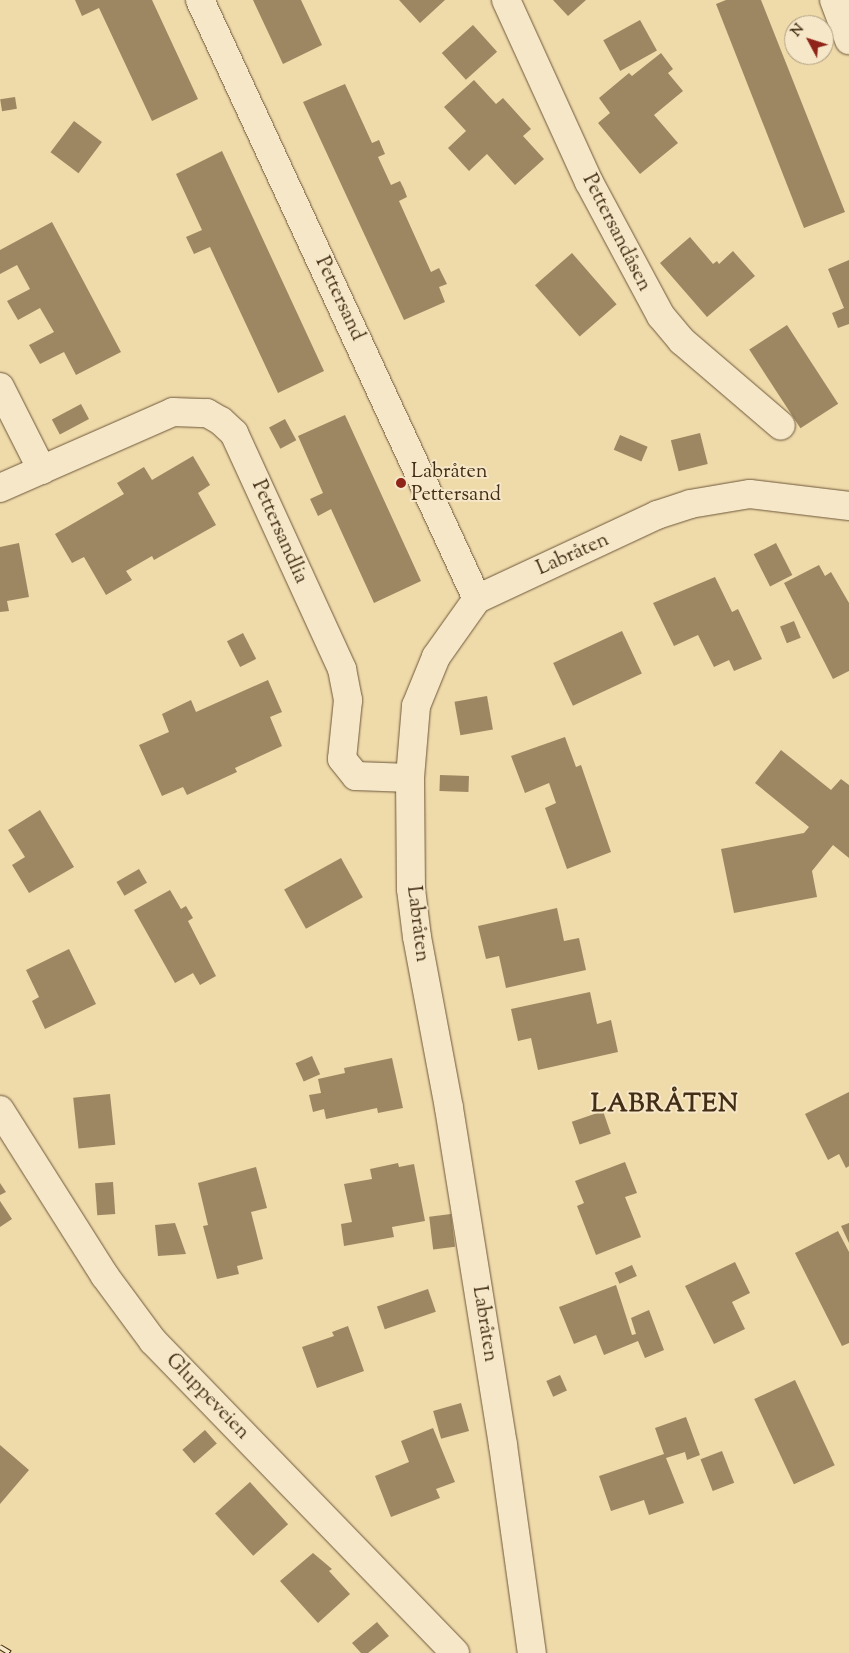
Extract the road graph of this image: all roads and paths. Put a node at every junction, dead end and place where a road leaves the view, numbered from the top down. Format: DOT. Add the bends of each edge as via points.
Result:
graph roads {
  1 [pos="200,0"];
  2 [pos="506,0"];
  3 [pos="834,0"];
  4 [pos="849,40"];
  5 [pos="0,387"];
  6 [pos="781,426"];
  7 [pos="42,470"];
  8 [pos="0,488"];
  9 [pos="849,506"];
  10 [pos="476,598"];
  11 [pos="410,778"];
  12 [pos="0,1110"];
  13 [pos="455,1653"];
  14 [pos="532,1653"];
  1 -- 10 [label="street, Pettersand"];
  2 -- 6 [label="street, Pettersandåsen" via="589,182 661,316 682,341"];
  3 -- 4 [label="street"];
  5 -- 7 [label="street"];
  7 -- 8 [label="street, Pettersandlia"];
  7 -- 11 [label="street, Pettersandlia" via="173,412 198,412 222,421 234,433 342,669 348,700 342,759 356,776"];
  9 -- 10 [label="street, Labråten" via="750,494 690,504"];
  10 -- 11 [label="street, Labråten" via="451,632 423,682 412,730"];
  11 -- 14 [label="street, Labråten" via="412,889 417,937 452,1127 503,1445"];
  12 -- 13 [label="street, Gluppeveien" via="105,1276 154,1342"];
}
